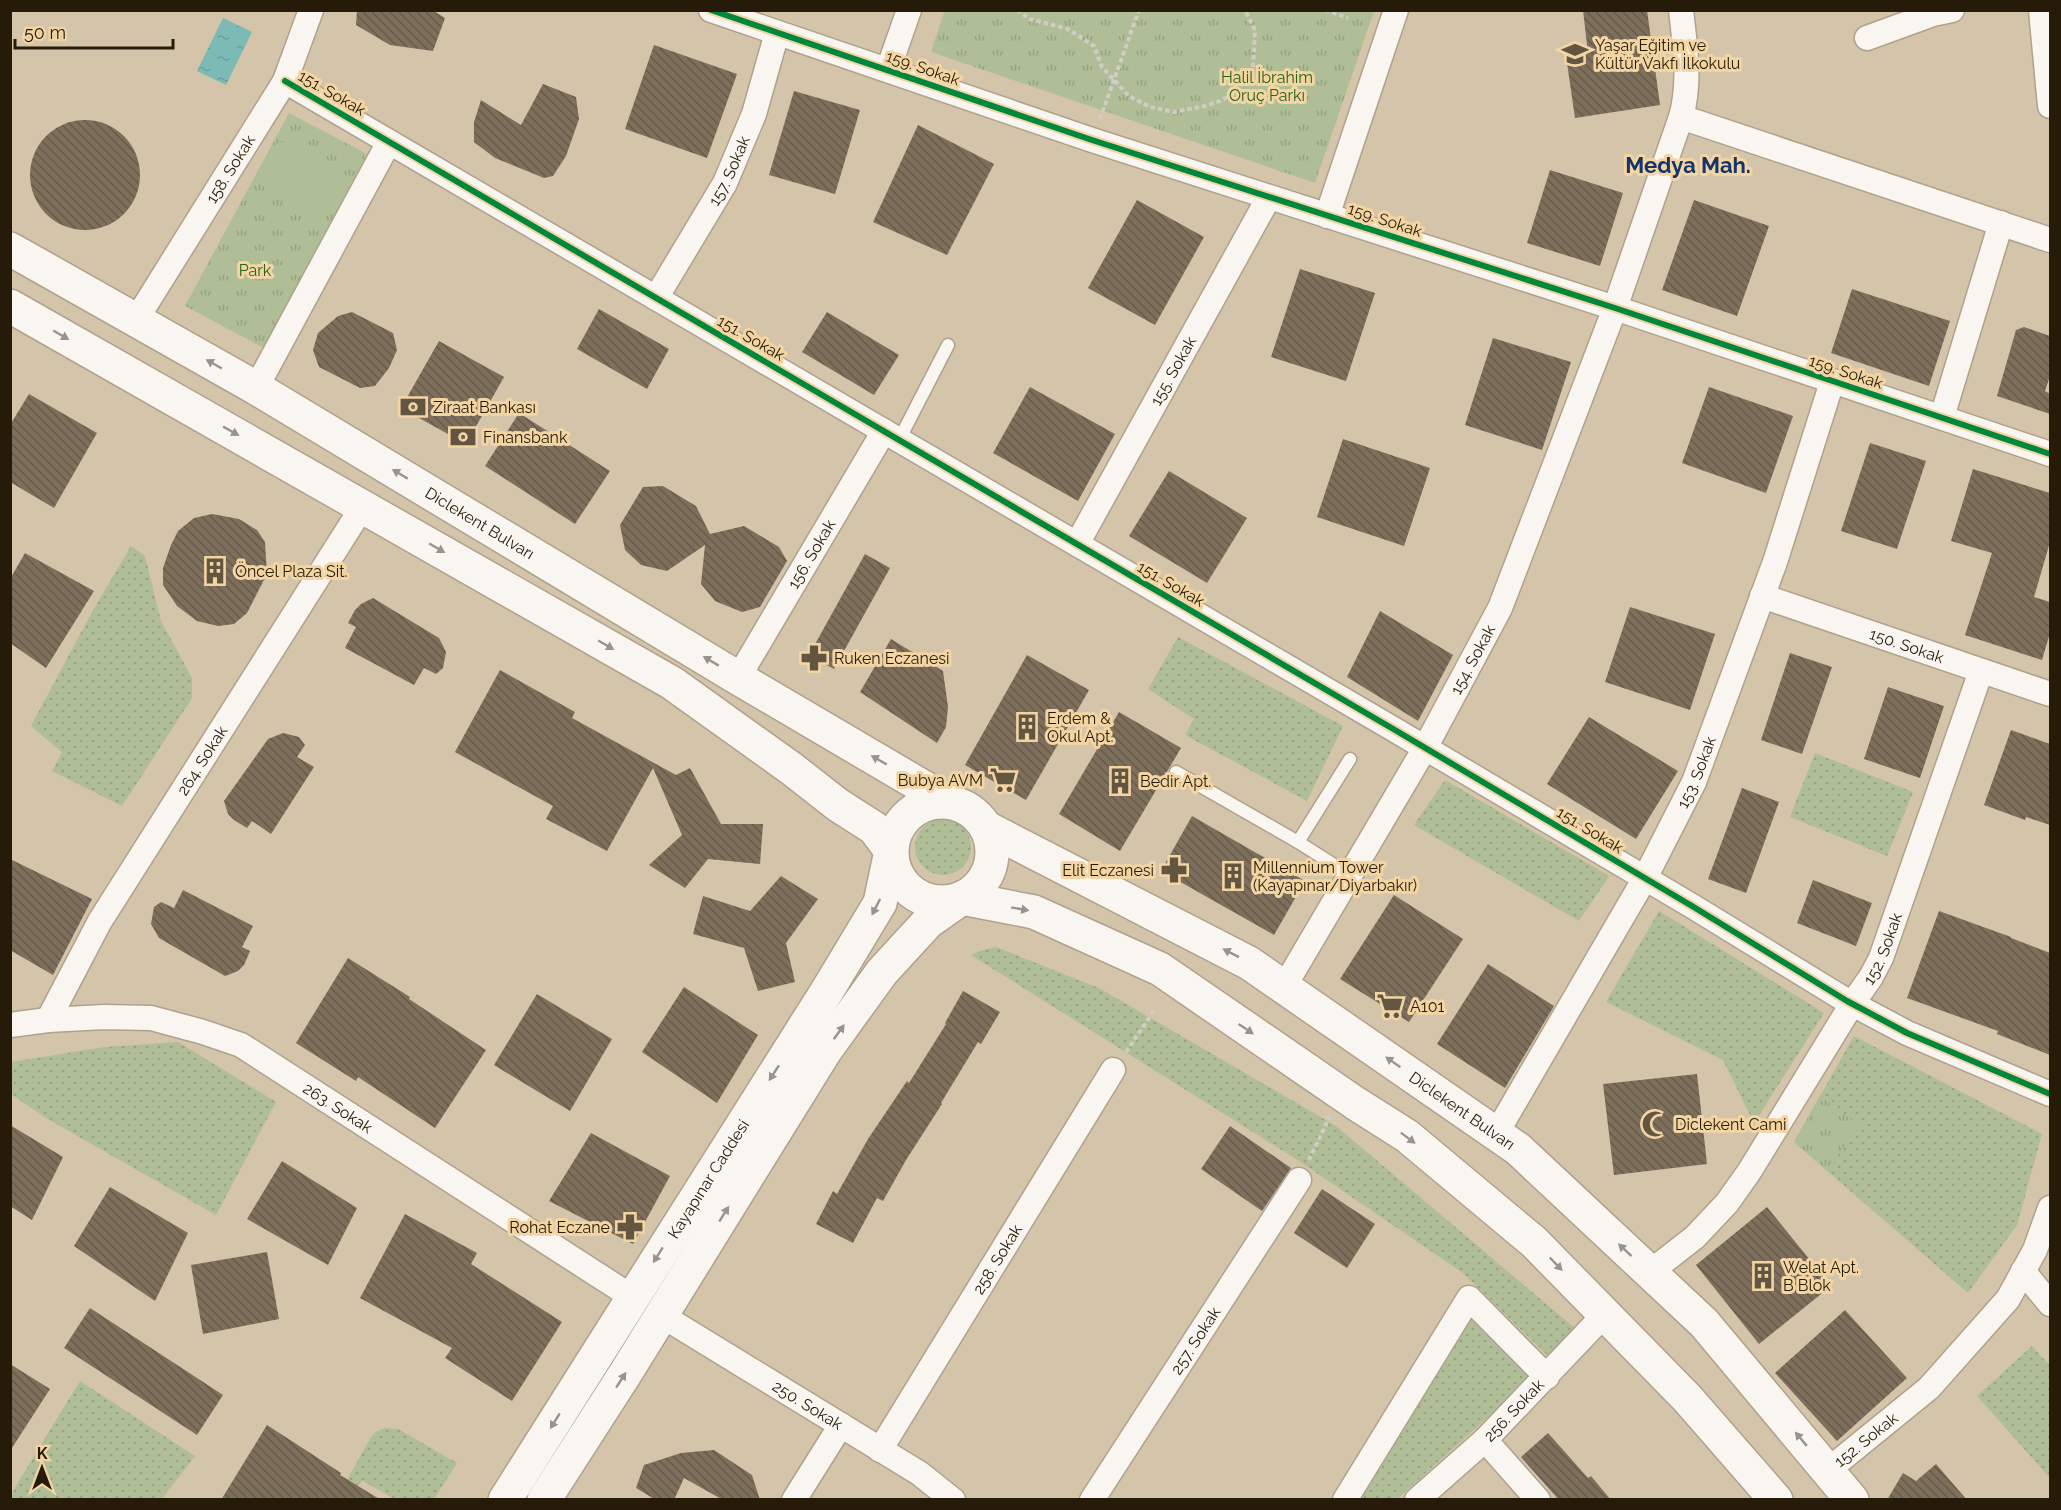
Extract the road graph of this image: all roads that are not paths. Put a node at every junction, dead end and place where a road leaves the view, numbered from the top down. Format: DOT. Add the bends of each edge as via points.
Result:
graph roads {
  1 [pos="311,10"];
  2 [pos="711,10"];
  3 [pos="909,10"];
  4 [pos="1396,10"];
  5 [pos="1681,10"];
  6 [pos="1952,10"];
  7 [pos="2041,10"];
  8 [pos="777,33"];
  9 [pos="1867,38"];
  10 [pos="888,70"];
  11 [pos="285,81"];
  12 [pos="2050,106"];
  13 [pos="1682,117"];
  14 [pos="389,142"];
  15 [pos="1269,197"];
  16 [pos="1327,216"];
  17 [pos="2001,224"];
  18 [pos="2050,240"];
  19 [pos="10,249"];
  20 [pos="656,298"];
  21 [pos="10,306"];
  22 [pos="1615,308"];
  23 [pos="136,320"];
  24 [pos="948,345"];
  25 [pos="1832,382"];
  26 [pos="256,388"];
  27 [pos="1942,417"];
  28 [pos="892,436"];
  29 [pos="2050,454"];
  30 [pos="363,506"];
  31 [pos="1077,544"];
  32 [pos="1762,596"];
  33 [pos="1981,671"];
  34 [pos="738,678"];
  35 [pos="2050,694"];
  36 [pos="1425,748"];
  37 [pos="1350,759"];
  38 [pos="1176,772"];
  39 [pos="947,801"];
  40 [pos="987,828"];
  41 [pos="1298,842"];
  42 [pos="891,851"];
  43 [pos="1350,875"];
  44 [pos="1645,878"];
  45 [pos="962,898"];
  46 [pos="1284,987"];
  47 [pos="1852,1004"];
  48 [pos="48,1020"];
  49 [pos="10,1025"];
  50 [pos="1113,1070"];
  51 [pos="2050,1094"];
  52 [pos="1496,1134"];
  53 [pos="1299,1180"];
  54 [pos="2050,1208"];
  55 [pos="2023,1271"];
  56 [pos="1649,1273"];
  57 [pos="632,1297"];
  58 [pos="2050,1304"];
  59 [pos="1605,1314"];
  60 [pos="661,1315"];
  61 [pos="1547,1377"];
  62 [pos="841,1425"];
  63 [pos="1485,1440"];
  64 [pos="880,1450"];
  65 [pos="1827,1470"];
  66 [pos="919,1473"];
  67 [pos="505,1500"];
  68 [pos="544,1500"];
  69 [pos="794,1500"];
  70 [pos="926,1500"];
  71 [pos="953,1500"];
  72 [pos="1092,1500"];
  73 [pos="1346,1500"];
  74 [pos="1418,1500"];
  75 [pos="1538,1500"];
  76 [pos="1776,1500"];
  77 [pos="1852,1500"];
  1 -- 11 [label="street, 158. Sokak"];
  2 -- 8 [label="street, 159. Sokak"];
  3 -- 10 [label="street"];
  4 -- 16 [label="street"];
  5 -- 13 [label="street, 154. Sokak" via="1687,68"];
  6 -- 9 [label="street"];
  7 -- 12 [label="street"];
  8 -- 10 [label="street, 159. Sokak"];
  8 -- 20 [label="street, 157. Sokak" via="754,114 725,183"];
  10 -- 15 [label="street, 159. Sokak"];
  11 -- 14 [label="street, 151. Sokak"];
  11 -- 23 [label="street, 158. Sokak"];
  13 -- 17 [label="street"];
  13 -- 22 [label="street, 154. Sokak"];
  14 -- 20 [label="street, 151. Sokak"];
  14 -- 26 [label="street"];
  15 -- 16 [label="street, 159. Sokak"];
  15 -- 31 [label="street, 155. Sokak"];
  16 -- 22 [label="street, 159. Sokak"];
  17 -- 18 [label="street"];
  17 -- 27 [label="street"];
  19 -- 23 [label="main road, Diclekent Bulvarı"];
  20 -- 28 [label="street, 151. Sokak"];
  21 -- 30 [label="main road, one-way"];
  22 -- 25 [label="street, 159. Sokak"];
  22 -- 36 [label="street, 154. Sokak" via="1500,608"];
  26 -- 23 [label="main road, Diclekent Bulvarı, one-way"];
  24 -- 28 [label="lane"];
  25 -- 27 [label="street, 159. Sokak"];
  25 -- 32 [label="street, 153. Sokak"];
  34 -- 26 [label="main road, Diclekent Bulvarı, one-way"];
  27 -- 29 [label="street, 159. Sokak"];
  28 -- 31 [label="street, 151. Sokak"];
  28 -- 34 [label="street, 156. Sokak"];
  30 -- 42 [label="main road, one-way" via="672,683 874,828"];
  30 -- 48 [label="street, 264. Sokak" via="100,921"];
  31 -- 36 [label="street, 151. Sokak"];
  32 -- 33 [label="street, 150. Sokak"];
  32 -- 44 [label="street, 153. Sokak" via="1694,782"];
  33 -- 35 [label="street, 150. Sokak"];
  33 -- 47 [label="street, 152. Sokak" via="1881,958"];
  39 -- 34 [label="main road, Diclekent Bulvarı, one-way"];
  36 -- 43 [label="street, 154. Sokak"];
  36 -- 44 [label="street, 151. Sokak"];
  37 -- 41 [label="lane"];
  38 -- 41 [label="lane"];
  39 -- 40 [label="main road" via="977,814"];
  39 -- 42 [label="main road" via="930,802 915,809 894,835"];
  40 -- 45 [label="main road" via="993,843 993,860 977,889"];
  46 -- 40 [label="main road, Diclekent Bulvarı, one-way" via="1249,963"];
  41 -- 43 [label="lane"];
  42 -- 45 [label="main road" via="894,868 914,894 929,901"];
  42 -- 57 [label="main road, Kayapınar Caddesi, one-way" via="880,903"];
  43 -- 46 [label="street, 154. Sokak"];
  44 -- 47 [label="street, 151. Sokak"];
  44 -- 52 [label="street, 153. Sokak"];
  45 -- 59 [label="main road, one-way" via="1034,912 1160,969 1407,1137 1534,1242"];
  60 -- 45 [label="main road, Kayapınar Caddesi, one-way" via="844,1024 882,972 924,926"];
  52 -- 46 [label="main road, Diclekent Bulvarı, one-way"];
  47 -- 51 [label="street, 151. Sokak" via="1907,1033"];
  47 -- 56 [label="street, 152. Sokak" via="1727,1203 1695,1237"];
  48 -- 49 [label="street, 263. Sokak"];
  48 -- 57 [label="street, 263. Sokak" via="151,1018 240,1045"];
  50 -- 64 [label="street, 258. Sokak"];
  56 -- 52 [label="main road, Diclekent Bulvarı, one-way" via="1518,1149"];
  53 -- 72 [label="street, 257. Sokak"];
  54 -- 55 [label="street, 152. Sokak"];
  55 -- 58 [label="street"];
  55 -- 65 [label="street, 152. Sokak" via="2008,1299 1929,1388"];
  65 -- 56 [label="main road, Diclekent Bulvarı, one-way" via="1704,1323"];
  57 -- 67 [label="main road, Kayapınar Caddesi, one-way"];
  59 -- 61 [label="street, 256. Sokak"];
  59 -- 76 [label="main road" via="1687,1398"];
  60 -- 62 [label="street, 250. Sokak"];
  68 -- 60 [label="main road, Kayapınar Caddesi, one-way"];
  61 -- 63 [label="street, 256. Sokak"];
  61 -- 73 [label="street" via="1469,1298"];
  62 -- 64 [label="street, 250. Sokak"];
  62 -- 69 [label="street"];
  63 -- 74 [label="street, 256. Sokak"];
  63 -- 75 [label="street"];
  64 -- 66 [label="street, 250. Sokak"];
  65 -- 77 [label="main road, Diclekent Bulvarı"];
  66 -- 70 [label="street"];
  66 -- 71 [label="street, 250. Sokak"];
}
